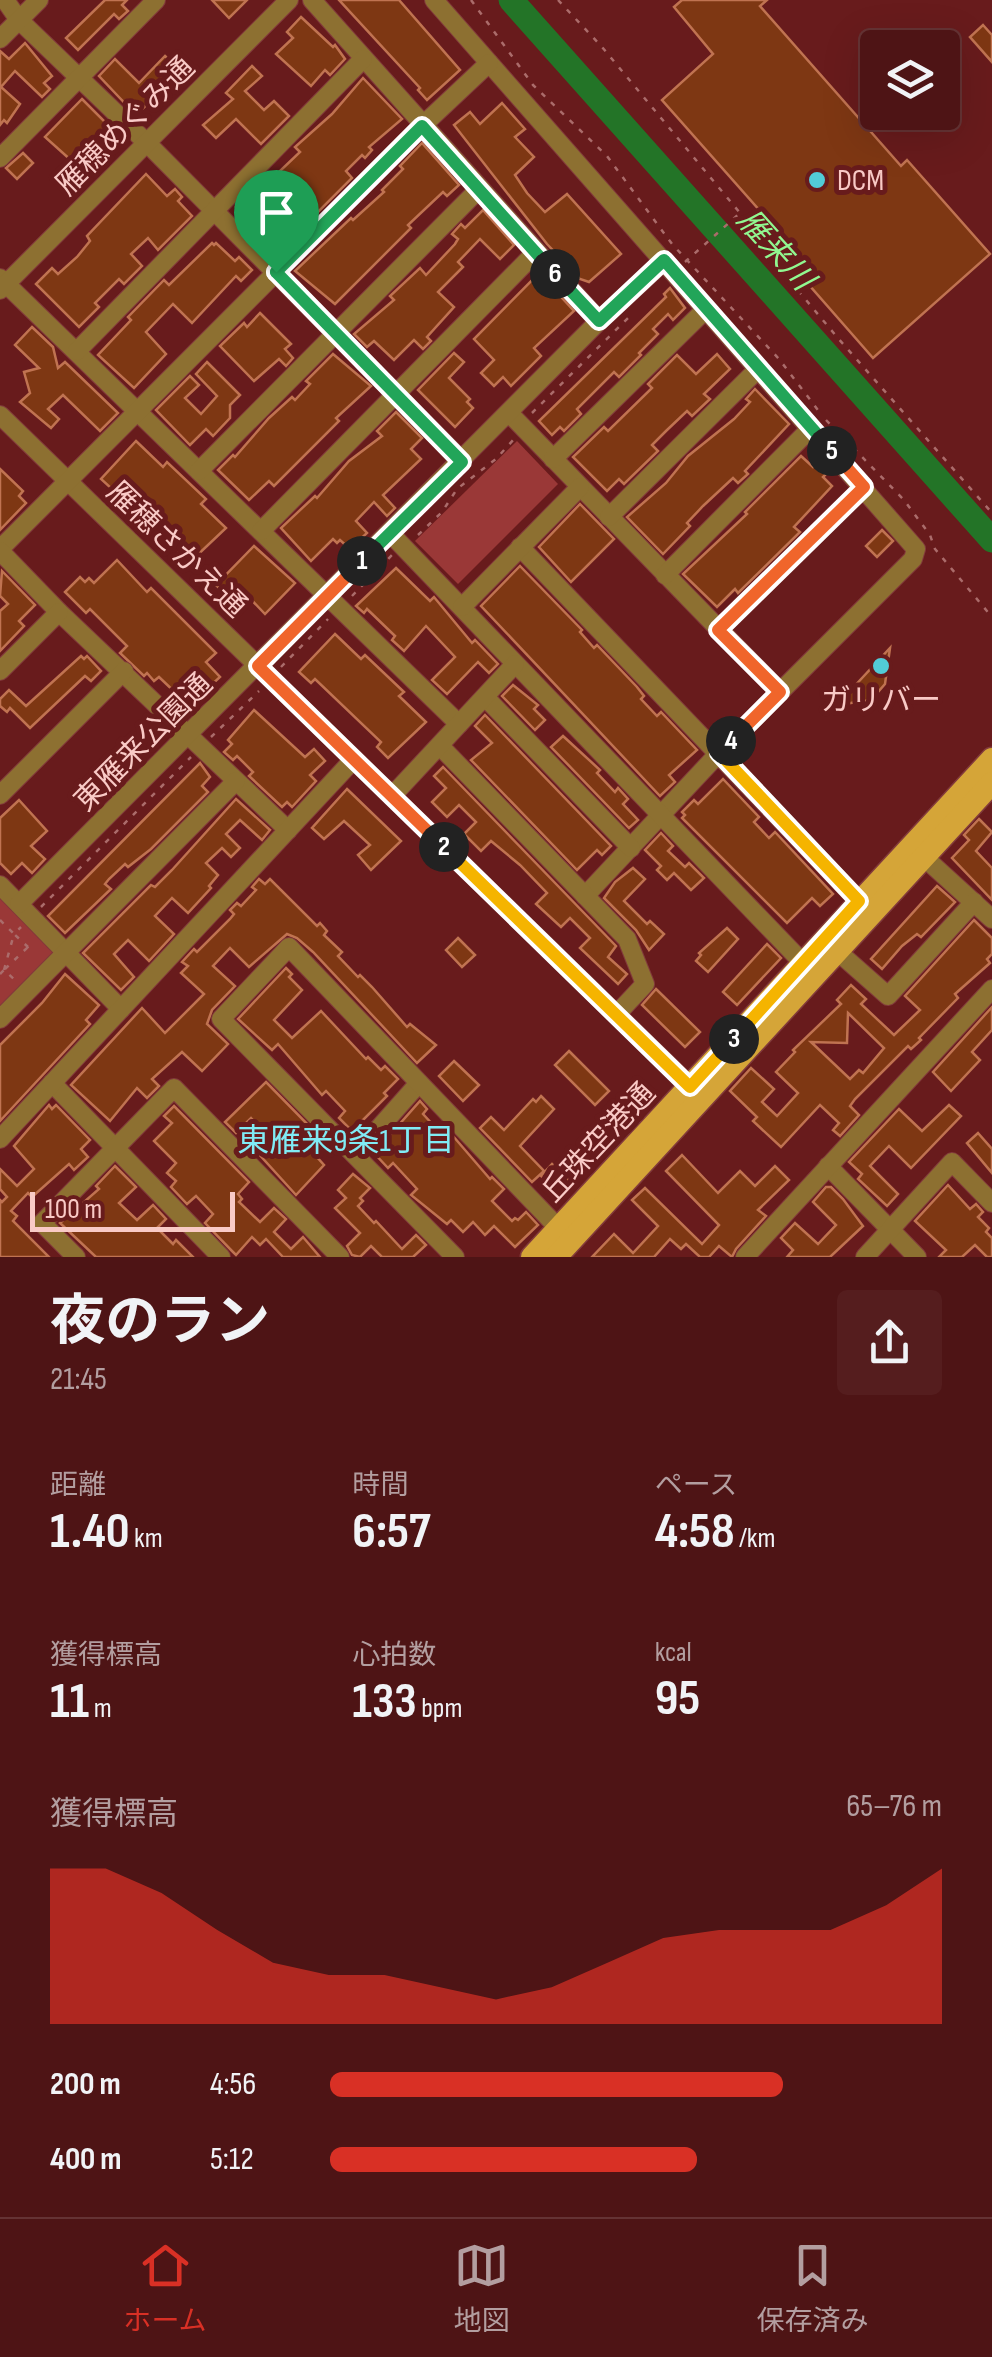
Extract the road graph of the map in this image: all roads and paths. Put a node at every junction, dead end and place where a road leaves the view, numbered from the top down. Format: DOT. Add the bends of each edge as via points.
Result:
graph roads {
  1 [pos="4,0"];
  2 [pos="39,0"];
  3 [pos="156,0"];
  4 [pos="289,0"];
  5 [pos="312,0"];
  6 [pos="434,0"];
  7 [pos="471,0"];
  8 [pos="558,0"];
  9 [pos="19,20"];
  10 [pos="0,39"];
  11 [pos="363,59"];
  12 [pos="489,63"];
  13 [pos="80,78"];
  14 [pos="422,126"];
  15 [pos="147,143"];
  16 [pos="0,158"];
  17 [pos="479,189"];
  18 [pos="215,212"];
  19 [pos="740,213"];
  20 [pos="535,253"];
  21 [pos="686,260"];
  22 [pos="671,264"];
  23 [pos="276,272"];
  24 [pos="2,284"];
  25 [pos="641,304"];
  26 [pos="706,308"];
  27 [pos="599,321"];
  28 [pos="336,333"];
  29 [pos="76,351"];
  30 [pos="759,368"];
  31 [pos="396,394"];
  32 [pos="137,411"];
  33 [pos="0,414"];
  34 [pos="518,421"];
  35 [pos="811,428"];
  36 [pos="553,459"];
  37 [pos="462,462"];
  38 [pos="199,471"];
  39 [pos="68,480"];
  40 [pos="580,487"];
  41 [pos="864,487"];
  42 [pos="992,512"];
  43 [pos="610,518"];
  44 [pos="261,531"];
  45 [pos="417,536"];
  46 [pos="394,541"];
  47 [pos="520,547"];
  48 [pos="0,550"];
  49 [pos="665,575"];
  50 [pos="336,604"];
  51 [pos="462,607"];
  52 [pos="59,612"];
  53 [pos="992,616"];
  54 [pos="718,630"];
  55 [pos="515,664"];
  56 [pos="258,666"];
  57 [pos="282,666"];
  58 [pos="0,671"];
  59 [pos="124,671"];
  60 [pos="258,692"];
  61 [pos="780,692"];
  62 [pos="485,697"];
  63 [pos="460,724"];
  64 [pos="197,742"];
  65 [pos="440,746"];
  66 [pos="719,753"];
  67 [pos="992,758"];
  68 [pos="354,759"];
  69 [pos="236,781"];
  70 [pos="990,792"];
  71 [pos="0,794"];
  72 [pos="392,796"];
  73 [pos="662,814"];
  74 [pos="288,830"];
  75 [pos="631,848"];
  76 [pos="918,851"];
  77 [pos="0,884"];
  78 [pos="585,896"];
  79 [pos="859,901"];
  80 [pos="974,902"];
  81 [pos="27,909"];
  82 [pos="992,919"];
  83 [pos="0,920"];
  84 [pos="26,923"];
  85 [pos="14,934"];
  86 [pos="38,937"];
  87 [pos="831,945"];
  88 [pos="28,947"];
  89 [pos="66,954"];
  90 [pos="803,963"];
  91 [pos="1,970"];
  92 [pos="24,988"];
  93 [pos="992,989"];
  94 [pos="121,1009"];
  95 [pos="616,1015"];
  96 [pos="0,1019"];
  97 [pos="52,1082"];
  98 [pos="419,1082"];
  99 [pos="697,1093"];
  100 [pos="0,1138"];
  101 [pos="114,1147"];
  102 [pos="356,1154"];
  103 [pos="828,1166"];
  104 [pos="992,1203"];
  105 [pos="890,1229"];
  106 [pos="562,1242"];
  107 [pos="76,1257"];
  108 [pos="221,1257"];
  109 [pos="340,1257"];
  110 [pos="455,1257"];
  111 [pos="532,1257"];
  112 [pos="744,1257"];
  113 [pos="865,1257"];
  114 [pos="917,1257"];
  1 -- 9 [label="street"];
  2 -- 9 [label="street"];
  3 -- 13 [label="street"];
  4 -- 15 [label="street, 雁穂めぐみ通"];
  5 -- 11 [label="street"];
  6 -- 12 [label="street"];
  7 -- 21 [label="path" via="532,86 607,156"];
  8 -- 19 [label="path"];
  9 -- 10 [label="street"];
  9 -- 13 [label="street"];
  11 -- 14 [label="street"];
  11 -- 18 [label="street"];
  12 -- 14 [label="street"];
  12 -- 22 [label="street"];
  13 -- 15 [label="street"];
  13 -- 16 [label="street"];
  14 -- 17 [label="street"];
  14 -- 23 [label="street"];
  15 -- 18 [label="street"];
  15 -- 24 [label="street, 雁穂めぐみ通"];
  17 -- 20 [label="street"];
  17 -- 28 [label="street"];
  18 -- 23 [label="street"];
  18 -- 29 [label="street"];
  19 -- 21 [label="path"];
  19 -- 42 [label="path" via="778,268"];
  20 -- 27 [label="street"];
  20 -- 31 [label="street"];
  21 -- 22 [label="path"];
  21 -- 53 [label="path" via="904,500"];
  22 -- 26 [label="street"];
  22 -- 27 [label="street, 東雁来公園通"];
  23 -- 28 [label="street"];
  23 -- 32 [label="street"];
  24 -- 29 [label="street"];
  25 -- 34 [label="path"];
  26 -- 30 [label="street"];
  26 -- 36 [label="street"];
  27 -- 34 [label="street, 東雁来公園通"];
  28 -- 31 [label="street"];
  28 -- 38 [label="street"];
  29 -- 32 [label="street"];
  30 -- 35 [label="street"];
  30 -- 43 [label="street"];
  31 -- 37 [label="street"];
  31 -- 44 [label="street"];
  32 -- 38 [label="street"];
  32 -- 39 [label="street"];
  33 -- 39 [label="street, 雁穂さかえ通"];
  34 -- 36 [label="street"];
  34 -- 37 [label="street, 東雁来公園通"];
  34 -- 45 [label="path" via="514,439"];
  35 -- 41 [label="street"];
  35 -- 49 [label="street"];
  36 -- 40 [label="street"];
  37 -- 46 [label="street, 東雁来公園通"];
  38 -- 44 [label="street"];
  39 -- 48 [label="street"];
  39 -- 56 [label="street, 雁穂さかえ通"];
  40 -- 43 [label="street"];
  40 -- 47 [label="street"];
  41 -- 54 [label="street"];
  41 -- 61 [label="street" via="916,553"];
  43 -- 49 [label="street"];
  44 -- 50 [label="street"];
  46 -- 50 [label="street, 東雁来公園通"];
  46 -- 50 [label="path"];
  46 -- 51 [label="street"];
  47 -- 51 [label="street"];
  47 -- 66 [label="street"];
  48 -- 52 [label="street"];
  49 -- 54 [label="street"];
  50 -- 56 [label="street, 東雁来公園通"];
  50 -- 57 [label="path"];
  50 -- 63 [label="street"];
  51 -- 55 [label="street"];
  52 -- 58 [label="street"];
  52 -- 59 [label="street"];
  54 -- 61 [label="street"];
  55 -- 62 [label="street"];
  55 -- 73 [label="street"];
  56 -- 64 [label="street, 東雁来公園通"];
  56 -- 68 [label="street, 雁穂さかえ通"];
  59 -- 64 [label="street"];
  59 -- 71 [label="street"];
  60 -- 64 [label="path"];
  61 -- 66 [label="street"];
  62 -- 63 [label="street"];
  62 -- 75 [label="street"];
  63 -- 65 [label="street"];
  64 -- 69 [label="street"];
  64 -- 81 [label="street, 東雁来公園通"];
  64 -- 81 [label="path"];
  65 -- 72 [label="street"];
  65 -- 78 [label="street"];
  66 -- 73 [label="street"];
  66 -- 79 [label="street"];
  67 -- 76 [label="main road, 丘珠空港通"];
  68 -- 72 [label="street, 雁穂さかえ通"];
  68 -- 74 [label="street"];
  69 -- 74 [label="street"];
  69 -- 89 [label="street"];
  70 -- 76 [label="main road, 丘珠空港通"];
  72 -- 95 [label="street, 雁穂さかえ通"];
  73 -- 75 [label="street"];
  73 -- 90 [label="street"];
  74 -- 94 [label="street"];
  75 -- 78 [label="street"];
  76 -- 79 [label="main road, 丘珠空港通"];
  76 -- 80 [label="street"];
  76 -- 87 [label="main road, 丘珠空港通"];
  77 -- 81 [label="street"];
  78 -- 95 [label="street" via="627,940 645,984"];
  79 -- 87 [label="main road, 丘珠空港通"];
  80 -- 82 [label="street"];
  80 -- 87 [label="street" via="888,996"];
  81 -- 89 [label="street"];
  83 -- 85 [label="path"];
  84 -- 85 [label="path"];
  85 -- 88 [label="path"];
  85 -- 91 [label="path"];
  86 -- 88 [label="path"];
  87 -- 90 [label="main road, 丘珠空港通"];
  87 -- 99 [label="main road, 丘珠空港通"];
  88 -- 91 [label="path"];
  89 -- 94 [label="street"];
  89 -- 96 [label="street"];
  90 -- 99 [label="main road, 丘珠空港通"];
  91 -- 92 [label="path"];
  93 -- 103 [label="street"];
  94 -- 97 [label="street"];
  95 -- 99 [label="street, 雁穂さかえ通"];
  97 -- 100 [label="street"];
  97 -- 101 [label="street"];
  98 -- 102 [label="street"];
  98 -- 102 [label="street" via="288,947 221,1019"];
  98 -- 106 [label="street"];
  99 -- 106 [label="main road, 丘珠空港通"];
  101 -- 107 [label="street" via="42,1223"];
  101 -- 108 [label="street"];
  101 -- 109 [label="street" via="174,1088"];
  102 -- 110 [label="street"];
  103 -- 105 [label="street"];
  103 -- 112 [label="street"];
  104 -- 105 [label="street" via="952,1162"];
  105 -- 113 [label="street"];
  105 -- 114 [label="street"];
  106 -- 111 [label="main road, 丘珠空港通"];
}
